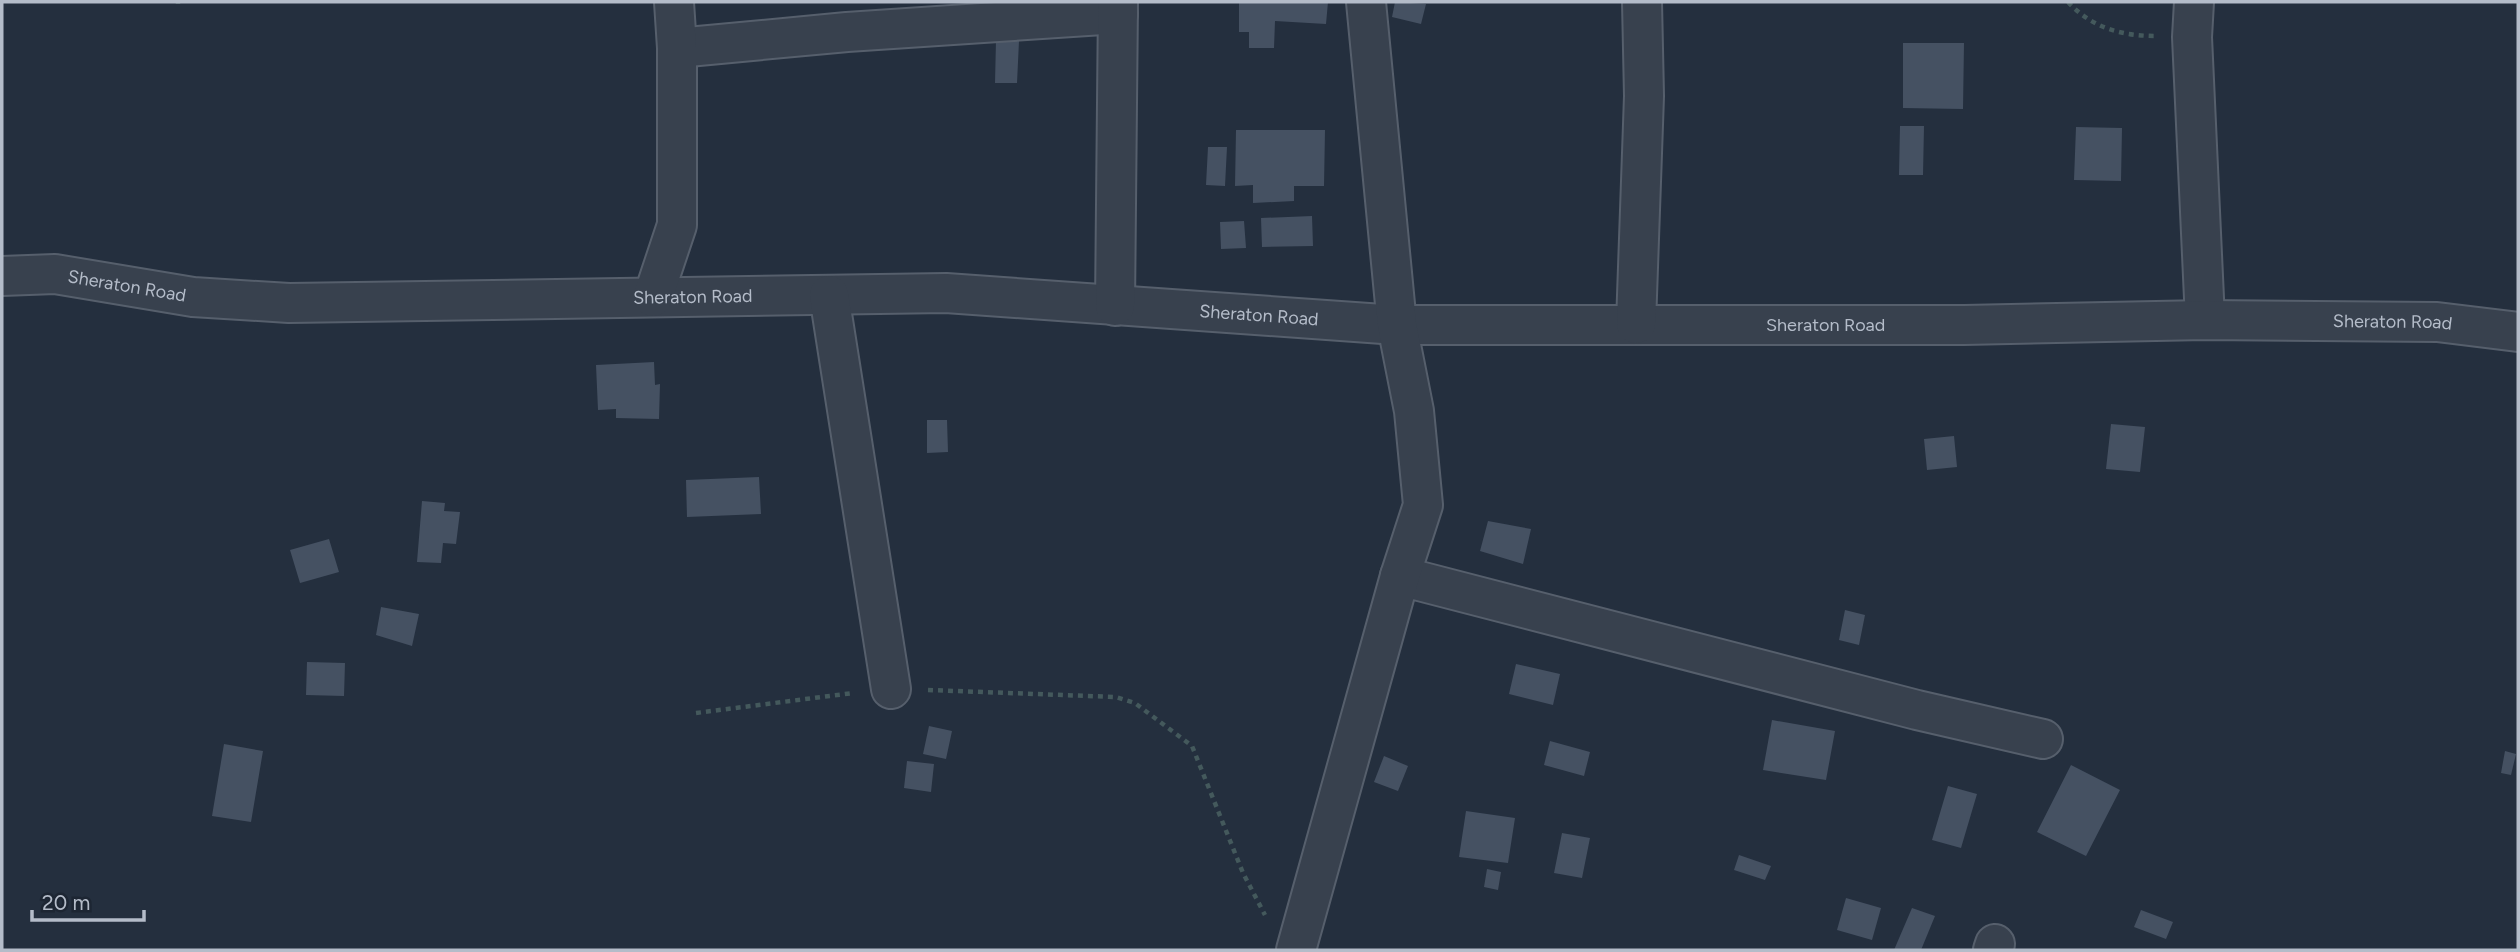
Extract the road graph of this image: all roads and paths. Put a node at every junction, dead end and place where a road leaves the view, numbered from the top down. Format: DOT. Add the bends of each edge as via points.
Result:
graph roads {
  1 [pos="674,2"];
  2 [pos="1366,2"];
  3 [pos="1642,2"];
  4 [pos="2068,2"];
  5 [pos="1118,8"];
  6 [pos="2193,19"];
  7 [pos="677,48"];
  8 [pos="2,276"];
  9 [pos="829,295"];
  10 [pos="653,298"];
  11 [pos="1115,306"];
  12 [pos="2205,320"];
  13 [pos="1636,324"];
  14 [pos="1397,325"];
  15 [pos="2518,332"];
  16 [pos="1400,576"];
  17 [pos="891,689"];
  18 [pos="696,713"];
  19 [pos="2043,739"];
  20 [pos="1297,946"];
  1 -- 7 [label="street"];
  2 -- 14 [label="street"];
  3 -- 13 [label="street" via="1644,96"];
  4 -- 6 [label="path" via="2106,30 2131,36"];
  5 -- 7 [label="street"];
  5 -- 11 [label="street"];
  6 -- 12 [label="street"];
  7 -- 10 [label="street" via="677,225"];
  8 -- 10 [label="street, Sheraton Road" via="55,274 193,297 289,303"];
  9 -- 10 [label="street, Sheraton Road"];
  9 -- 11 [label="street, Sheraton Road" via="946,293"];
  9 -- 17 [label="street"];
  11 -- 14 [label="street, Sheraton Road"];
  12 -- 13 [label="street, Sheraton Road"];
  12 -- 15 [label="street, Sheraton Road" via="2437,322"];
  13 -- 14 [label="street, Sheraton Road"];
  14 -- 16 [label="street" via="1414,411 1423,505"];
  16 -- 19 [label="street"];
  16 -- 20 [label="street"];
  17 -- 18 [label="path"];
  17 -- 20 [label="path" via="1116,697 1135,703 1192,746 1243,873 1268,922"];
}
